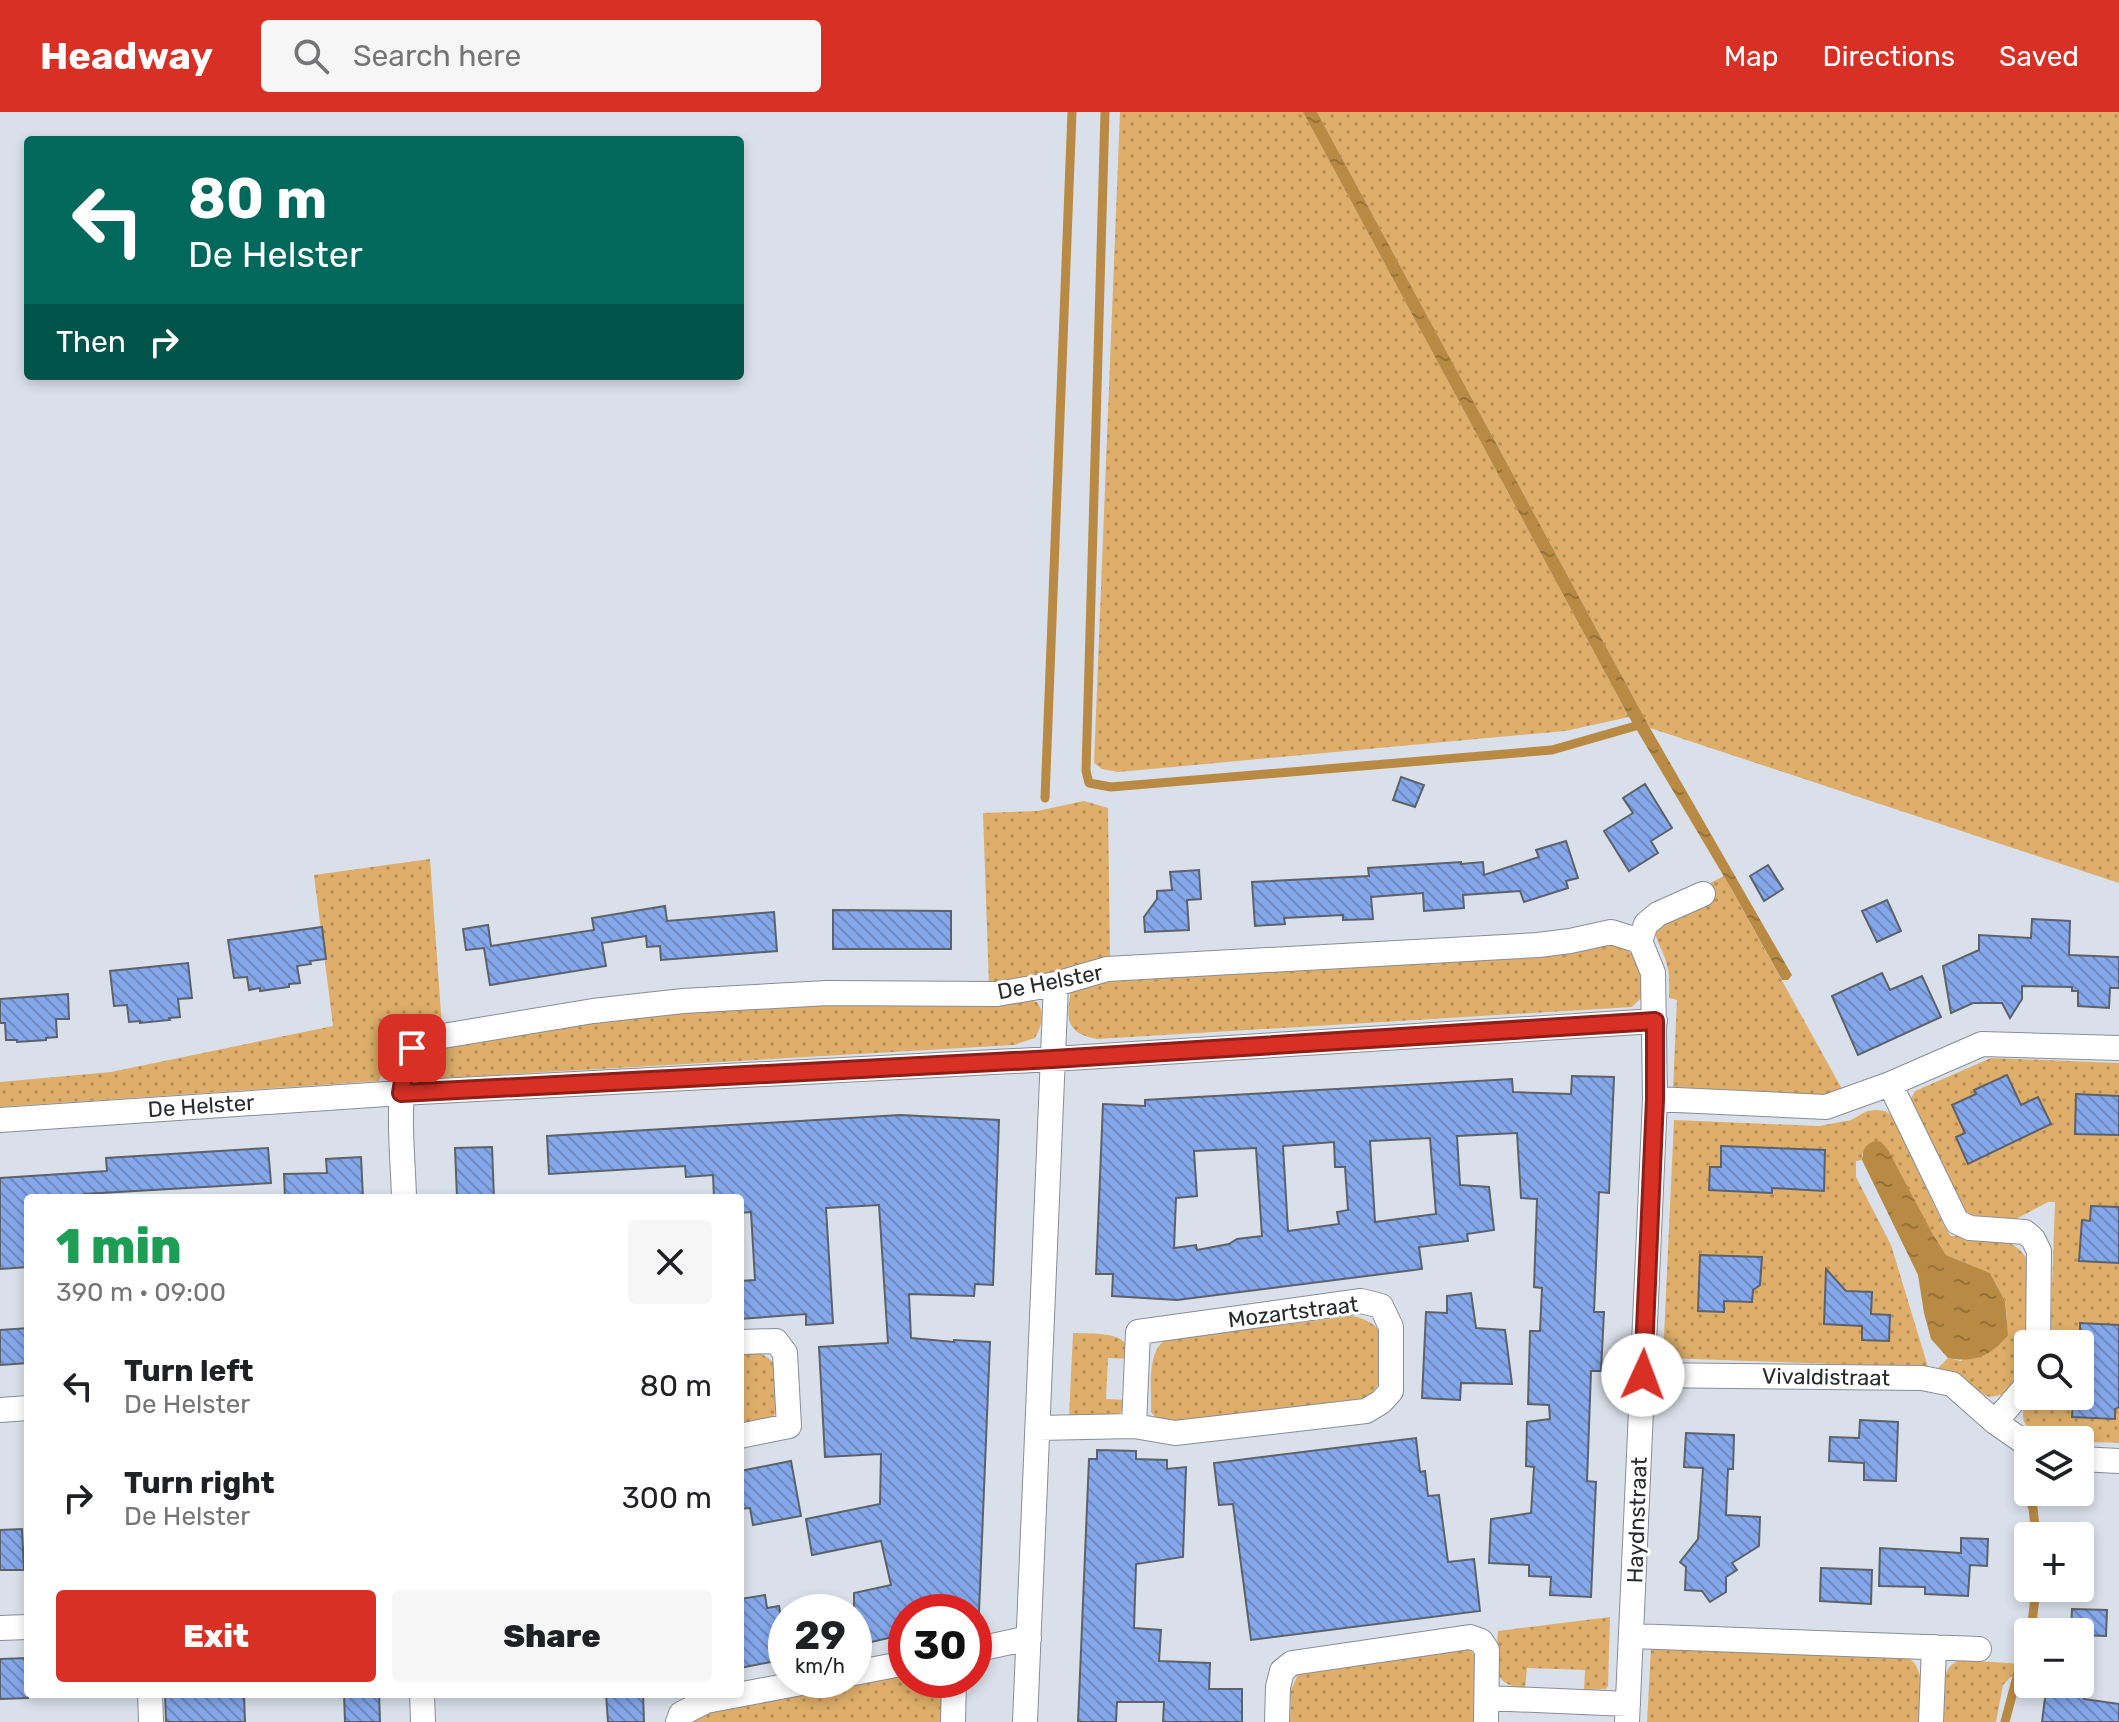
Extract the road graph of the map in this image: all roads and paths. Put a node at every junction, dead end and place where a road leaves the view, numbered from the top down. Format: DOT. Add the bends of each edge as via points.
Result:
graph roads {
  1 [pos="1703,894"];
  2 [pos="1640,941"];
  3 [pos="1056,984"];
  4 [pos="1655,1021"];
  5 [pos="2119,1048"];
  6 [pos="1053,1059"];
  7 [pos="1890,1084"];
  8 [pos="401,1093"];
  9 [pos="1655,1099"];
  10 [pos="0,1120"];
  11 [pos="404,1194"];
  12 [pos="2038,1330"];
  13 [pos="744,1342"];
  14 [pos="1643,1375"];
  15 [pos="2014,1400"];
  16 [pos="24,1408"];
  17 [pos="0,1410"];
  18 [pos="1995,1422"];
  19 [pos="1134,1426"];
  20 [pos="1038,1428"];
  21 [pos="744,1435"];
  22 [pos="2014,1435"];
  23 [pos="2094,1460"];
  24 [pos="2119,1461"];
  25 [pos="24,1627"];
  26 [pos="0,1628"];
  27 [pos="1632,1636"];
  28 [pos="1029,1638"];
  29 [pos="992,1646"];
  30 [pos="1934,1647"];
  31 [pos="1979,1649"];
  32 [pos="768,1689"];
  33 [pos="744,1694"];
  34 [pos="150,1698"];
  35 [pos="422,1698"];
  36 [pos="722,1698"];
  37 [pos="954,1698"];
  38 [pos="1487,1710"];
  39 [pos="1628,1713"];
  40 [pos="151,1722"];
  41 [pos="423,1722"];
  42 [pos="678,1722"];
  43 [pos="953,1722"];
  44 [pos="1025,1722"];
  45 [pos="1277,1722"];
  46 [pos="1931,1722"];
  1 -- 2 [label="street" via="1658,914 1646,924"];
  2 -- 3 [label="street, De Helster" via="1611,932 1538,945 1107,969"];
  2 -- 4 [label="street" via="1653,973"];
  3 -- 6 [label="street"];
  3 -- 8 [label="street, De Helster" via="997,994 827,993 683,1001 522,1022 437,1037 412,1048"];
  4 -- 6 [label="street, De Helster"];
  4 -- 9 [label="street, Haydnstraat"];
  5 -- 7 [label="street" via="1982,1044"];
  6 -- 8 [label="street, De Helster"];
  6 -- 20 [label="street"];
  7 -- 9 [label="street" via="1826,1107"];
  7 -- 12 [label="street" via="1957,1222 1970,1228 2025,1232 2033,1239 2039,1251"];
  8 -- 10 [label="street, De Helster"];
  8 -- 11 [label="street"];
  9 -- 14 [label="street, Haydnstraat"];
  13 -- 21 [label="street" via="776,1341 785,1353 789,1426"];
  14 -- 18 [label="street, Vivaldistraat" via="1922,1378 1952,1384"];
  14 -- 27 [label="street, Haydnstraat"];
  15 -- 18 [label="street"];
  16 -- 17 [label="street"];
  18 -- 22 [label="street, Vivaldistraat"];
  19 -- 19 [label="street, Mozartstraat" via="1175,1433 1366,1411 1391,1391 1391,1327 1381,1306 1361,1301 1138,1332"];
  19 -- 20 [label="street, Mozartstraat"];
  20 -- 28 [label="street"];
  23 -- 24 [label="street"];
  25 -- 26 [label="street"];
  27 -- 30 [label="street"];
  27 -- 39 [label="street, Haydnstraat"];
  28 -- 29 [label="street"];
  28 -- 44 [label="street"];
  30 -- 31 [label="street"];
  30 -- 46 [label="street"];
  32 -- 33 [label="street"];
  34 -- 40 [label="street"];
  35 -- 41 [label="street"];
  36 -- 42 [label="street" via="681,1714"];
  37 -- 43 [label="street"];
  38 -- 39 [label="street, Haydnstraat"];
  38 -- 45 [label="street, Haydnstraat" via="1487,1650 1470,1637 1292,1663 1282,1671"];
}
